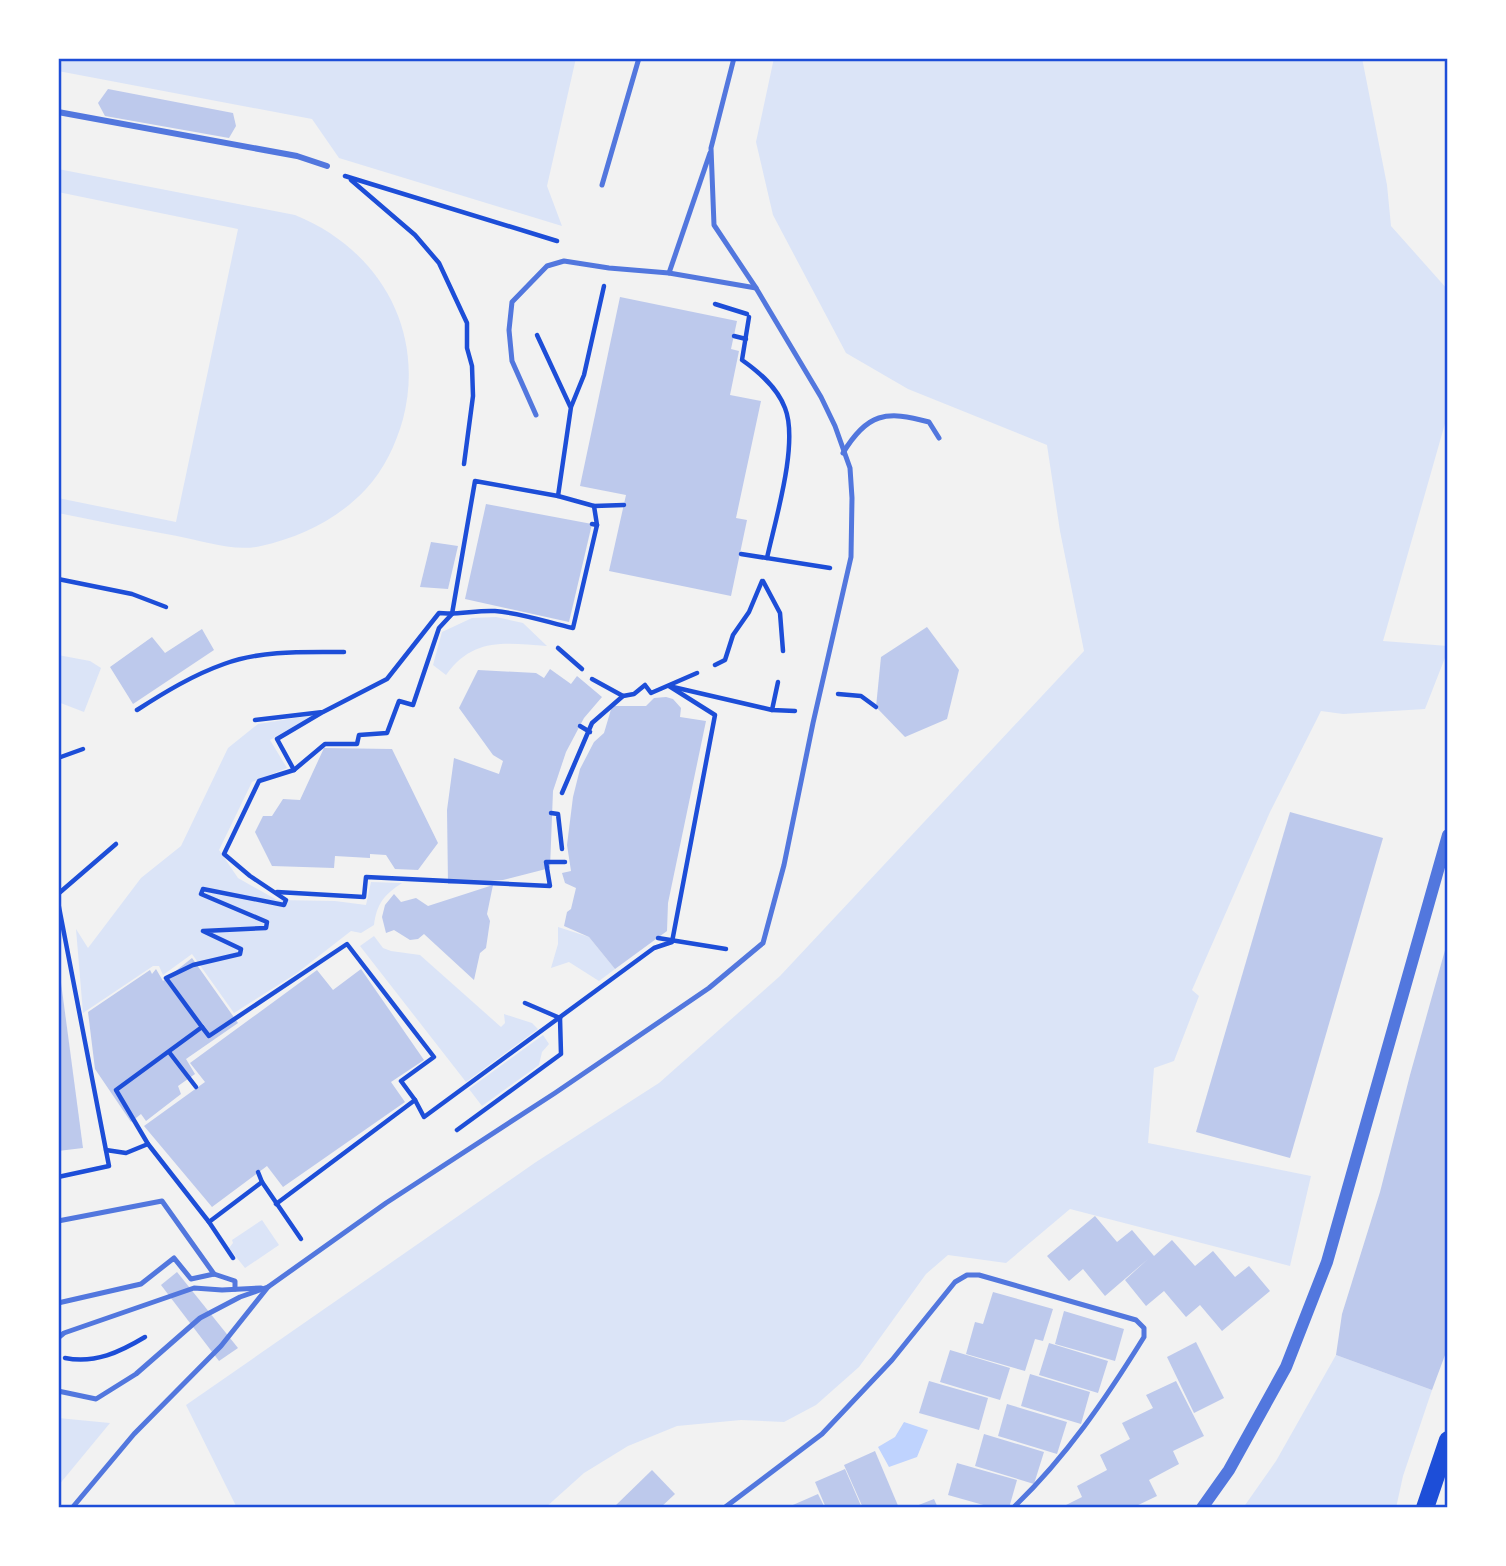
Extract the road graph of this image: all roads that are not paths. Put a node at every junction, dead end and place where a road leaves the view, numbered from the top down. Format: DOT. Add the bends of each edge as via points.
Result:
graph roads {
  1 [pos="639,58"];
  2 [pos="734,58"];
  3 [pos="58,112"];
  4 [pos="711,148"];
  5 [pos="327,166"];
  6 [pos="602,186"];
  7 [pos="669,273"];
  8 [pos="756,288"];
  9 [pos="536,415"];
  10 [pos="939,438"];
  11 [pos="843,453"];
  12 [pos="1448,835"];
  13 [pos="58,1221"];
  14 [pos="214,1274"];
  15 [pos="268,1287"];
  16 [pos="235,1289"];
  17 [pos="58,1303"];
  18 [pos="58,1338"];
  19 [pos="58,1391"];
  20 [pos="1448,1440"];
  21 [pos="72,1508"];
  22 [pos="724,1508"];
  23 [pos="1013,1508"];
  24 [pos="1202,1508"];
  25 [pos="1425,1508"];
  1 -- 6 [label="lane"];
  2 -- 4 [label="lane"];
  3 -- 5 [label="street" via="297,156"];
  4 -- 7 [label="lane"];
  4 -- 8 [label="lane" via="714,225"];
  7 -- 8 [label="lane"];
  7 -- 9 [label="lane" via="564,261 547,266 512,303 512,361"];
  8 -- 11 [label="lane" via="821,397"];
  10 -- 11 [label="lane" via="929,422 901,414 874,419 855,432"];
  11 -- 15 [label="lane" via="850,468 851,557 763,943 709,988"];
  12 -- 24 [label="street" via="1327,1262 1286,1367 1229,1470"];
  13 -- 14 [label="lane" via="162,1201"];
  14 -- 16 [label="lane" via="235,1281"];
  14 -- 17 [label="lane" via="191,1279 174,1258 141,1284"];
  15 -- 16 [label="lane"];
  15 -- 19 [label="lane" via="200,1318 136,1374 96,1399"];
  15 -- 21 [label="lane" via="221,1346 134,1434"];
  16 -- 18 [label="lane" via="194,1288"];
  20 -- 25 [label="main road"];
  22 -- 23 [label="lane" via="822,1434 892,1360 955,1282 979,1275 1136,1320 1144,1328 1144,1338 1101,1405 1046,1476"];
}
